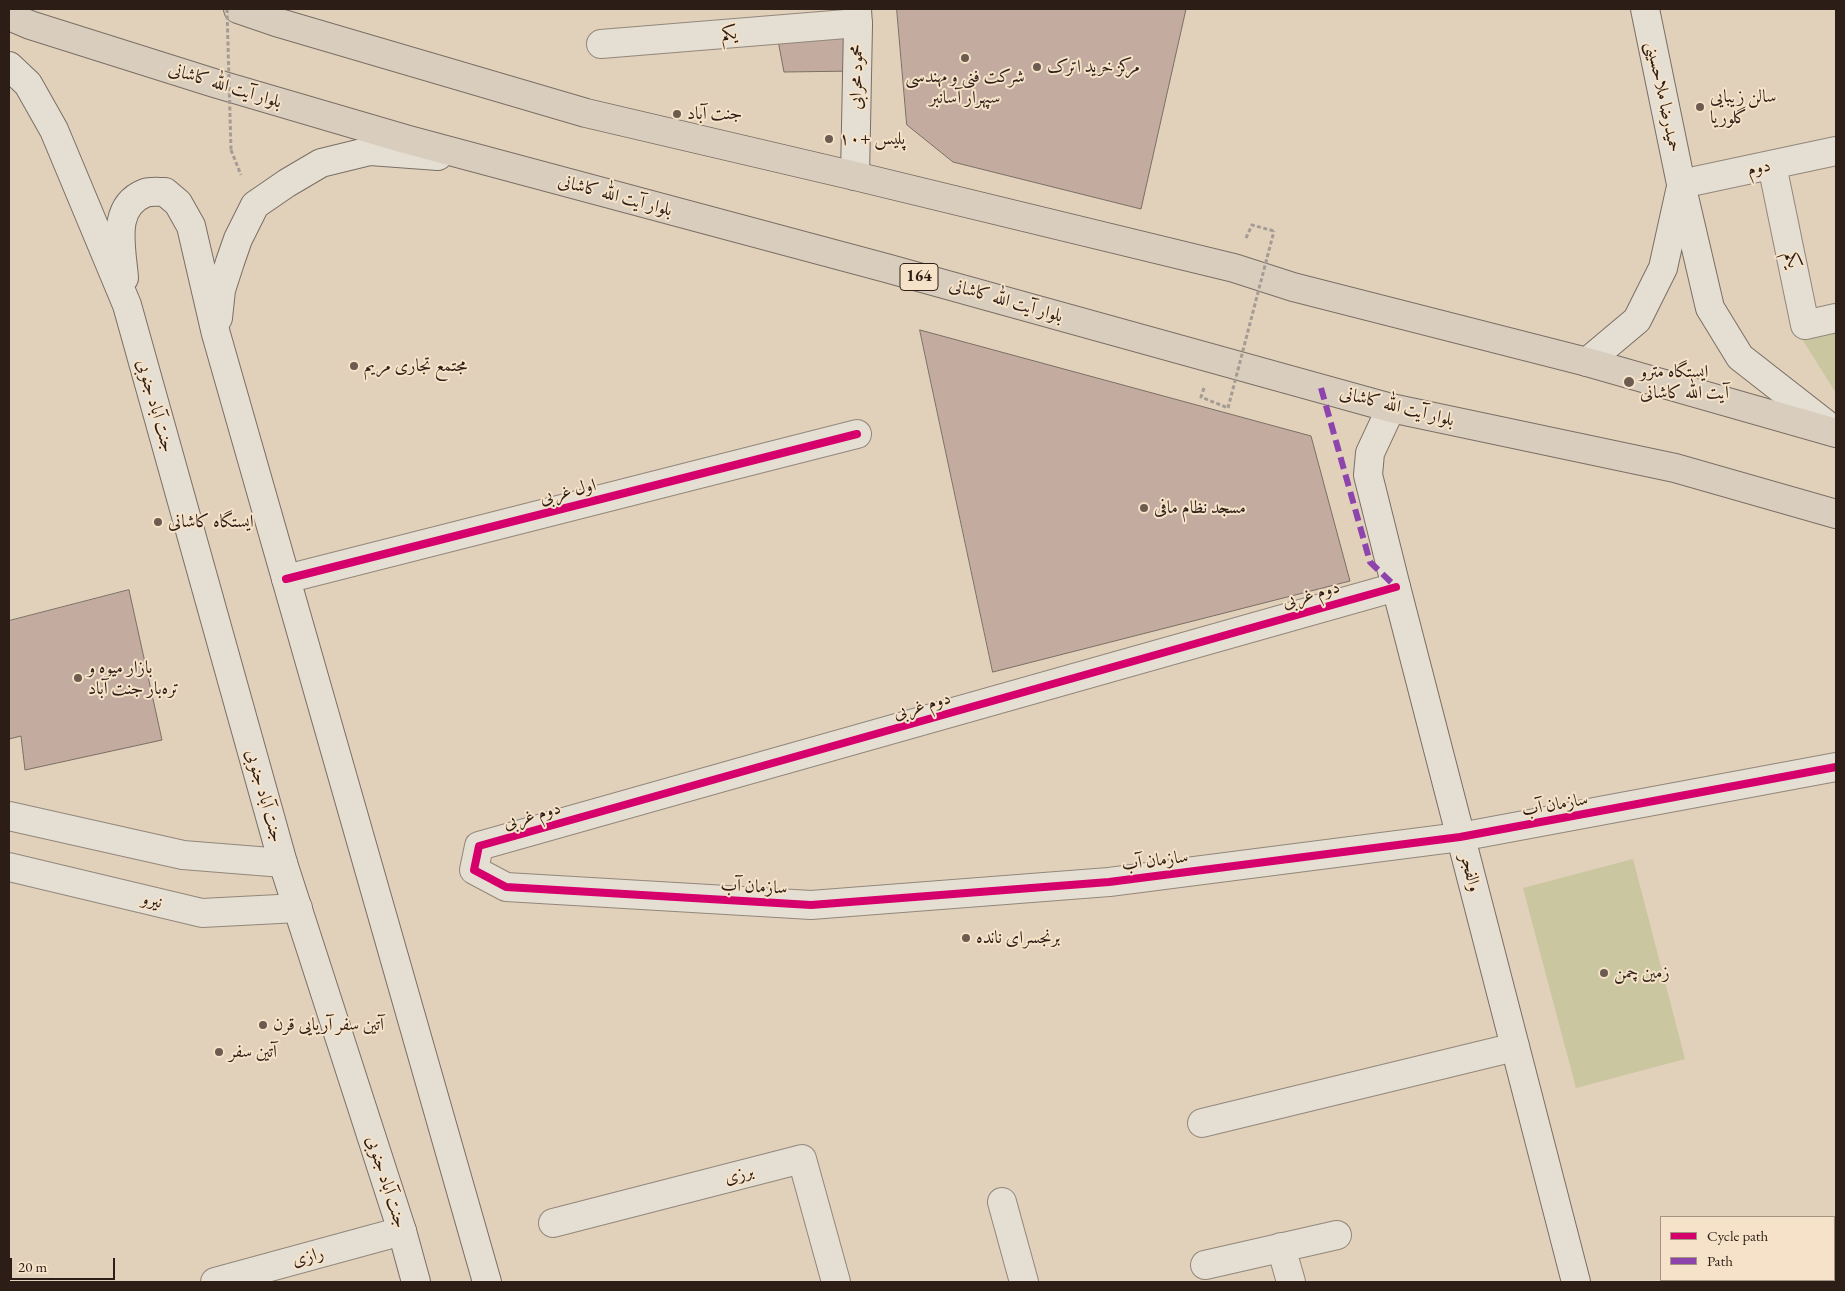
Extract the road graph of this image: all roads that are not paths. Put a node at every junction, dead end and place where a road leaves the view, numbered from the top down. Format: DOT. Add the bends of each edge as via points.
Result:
graph roads {
  1 [pos="238,9"];
  2 [pos="1645,9"];
  3 [pos="9,16"];
  4 [pos="858,16"];
  5 [pos="601,44"];
  6 [pos="9,66"];
  7 [pos="1836,151"];
  8 [pos="1772,165"];
  9 [pos="537,175"];
  10 [pos="855,176"];
  11 [pos="1681,184"];
  12 [pos="127,304"];
  13 [pos="1836,318"];
  14 [pos="216,334"];
  15 [pos="1587,362"];
  16 [pos="1391,408"];
  17 [pos="1836,433"];
  18 [pos="857,434"];
  19 [pos="1836,514"];
  20 [pos="286,579"];
  21 [pos="1396,587"];
  22 [pos="1836,767"];
  23 [pos="9,816"];
  24 [pos="1460,837"];
  25 [pos="283,863"];
  26 [pos="9,867"];
  27 [pos="474,870"];
  28 [pos="298,908"];
  29 [pos="1515,1047"];
  30 [pos="1202,1123"];
  31 [pos="1002,1202"];
  32 [pos="553,1223"];
  33 [pos="402,1231"];
  34 [pos="1337,1235"];
  35 [pos="1281,1247"];
  36 [pos="1205,1265"];
  37 [pos="214,1282"];
  38 [pos="416,1282"];
  39 [pos="487,1282"];
  40 [pos="836,1282"];
  41 [pos="1024,1282"];
  42 [pos="1290,1282"];
  43 [pos="1576,1282"];
  1 -- 10 [label="main road" via="586,113"];
  2 -- 11 [label="street, حمیدرضا ملاحسینی"];
  3 -- 9 [label="main road, بلوار آیت الله کاشانی / 164" via="214,83"];
  4 -- 5 [label="street, یکم"];
  4 -- 10 [label="street, محمود محرابی"];
  6 -- 12 [label="street" via="28,84 54,130"];
  7 -- 8 [label="street, دوم"];
  8 -- 11 [label="street, دوم"];
  8 -- 13 [label="street, یکم" via="1805,325"];
  9 -- 14 [label="street" via="433,154 370,151 321,163 256,205 238,239 221,290"];
  9 -- 16 [label="main road, بلوار آیت الله کاشانی / 164"];
  10 -- 15 [label="main road" via="1234,268 1293,287"];
  11 -- 15 [label="street" via="1663,268 1637,320"];
  11 -- 17 [label="street, حمیدرضا ملاحسینی" via="1710,308 1740,357"];
  12 -- 14 [label="street" via="120,226 128,204 146,193 165,192 178,203 191,226"];
  12 -- 25 [label="street, جنت آباد جنوبی"];
  14 -- 20 [label="street"];
  15 -- 17 [label="main road"];
  16 -- 19 [label="main road, بلوار آیت الله کاشانی / 164" via="1675,468"];
  16 -- 21 [label="street, والفجر" via="1370,453 1368,475"];
  18 -- 20 [label="street, اول غربی"];
  20 -- 39 [label="street"];
  21 -- 24 [label="street, والفجر"];
  21 -- 27 [label="street, دوم غربی" via="479,846"];
  22 -- 24 [label="street, سازمان آب"];
  23 -- 25 [label="street" via="183,855"];
  24 -- 27 [label="street, سازمان آب" via="1109,882 811,905 506,887"];
  24 -- 29 [label="street, والفجر"];
  25 -- 28 [label="street, جنت آباد جنوبی"];
  26 -- 28 [label="street, نیرو" via="202,913"];
  28 -- 33 [label="street, جنت آباد جنوبی"];
  29 -- 30 [label="street"];
  29 -- 43 [label="street, والفجر"];
  31 -- 41 [label="street"];
  32 -- 40 [label="street, برزی" via="802,1159"];
  33 -- 37 [label="street, رازی"];
  33 -- 38 [label="street, جنت آباد جنوبی"];
  34 -- 35 [label="street"];
  35 -- 36 [label="street"];
  35 -- 42 [label="street"];
}
